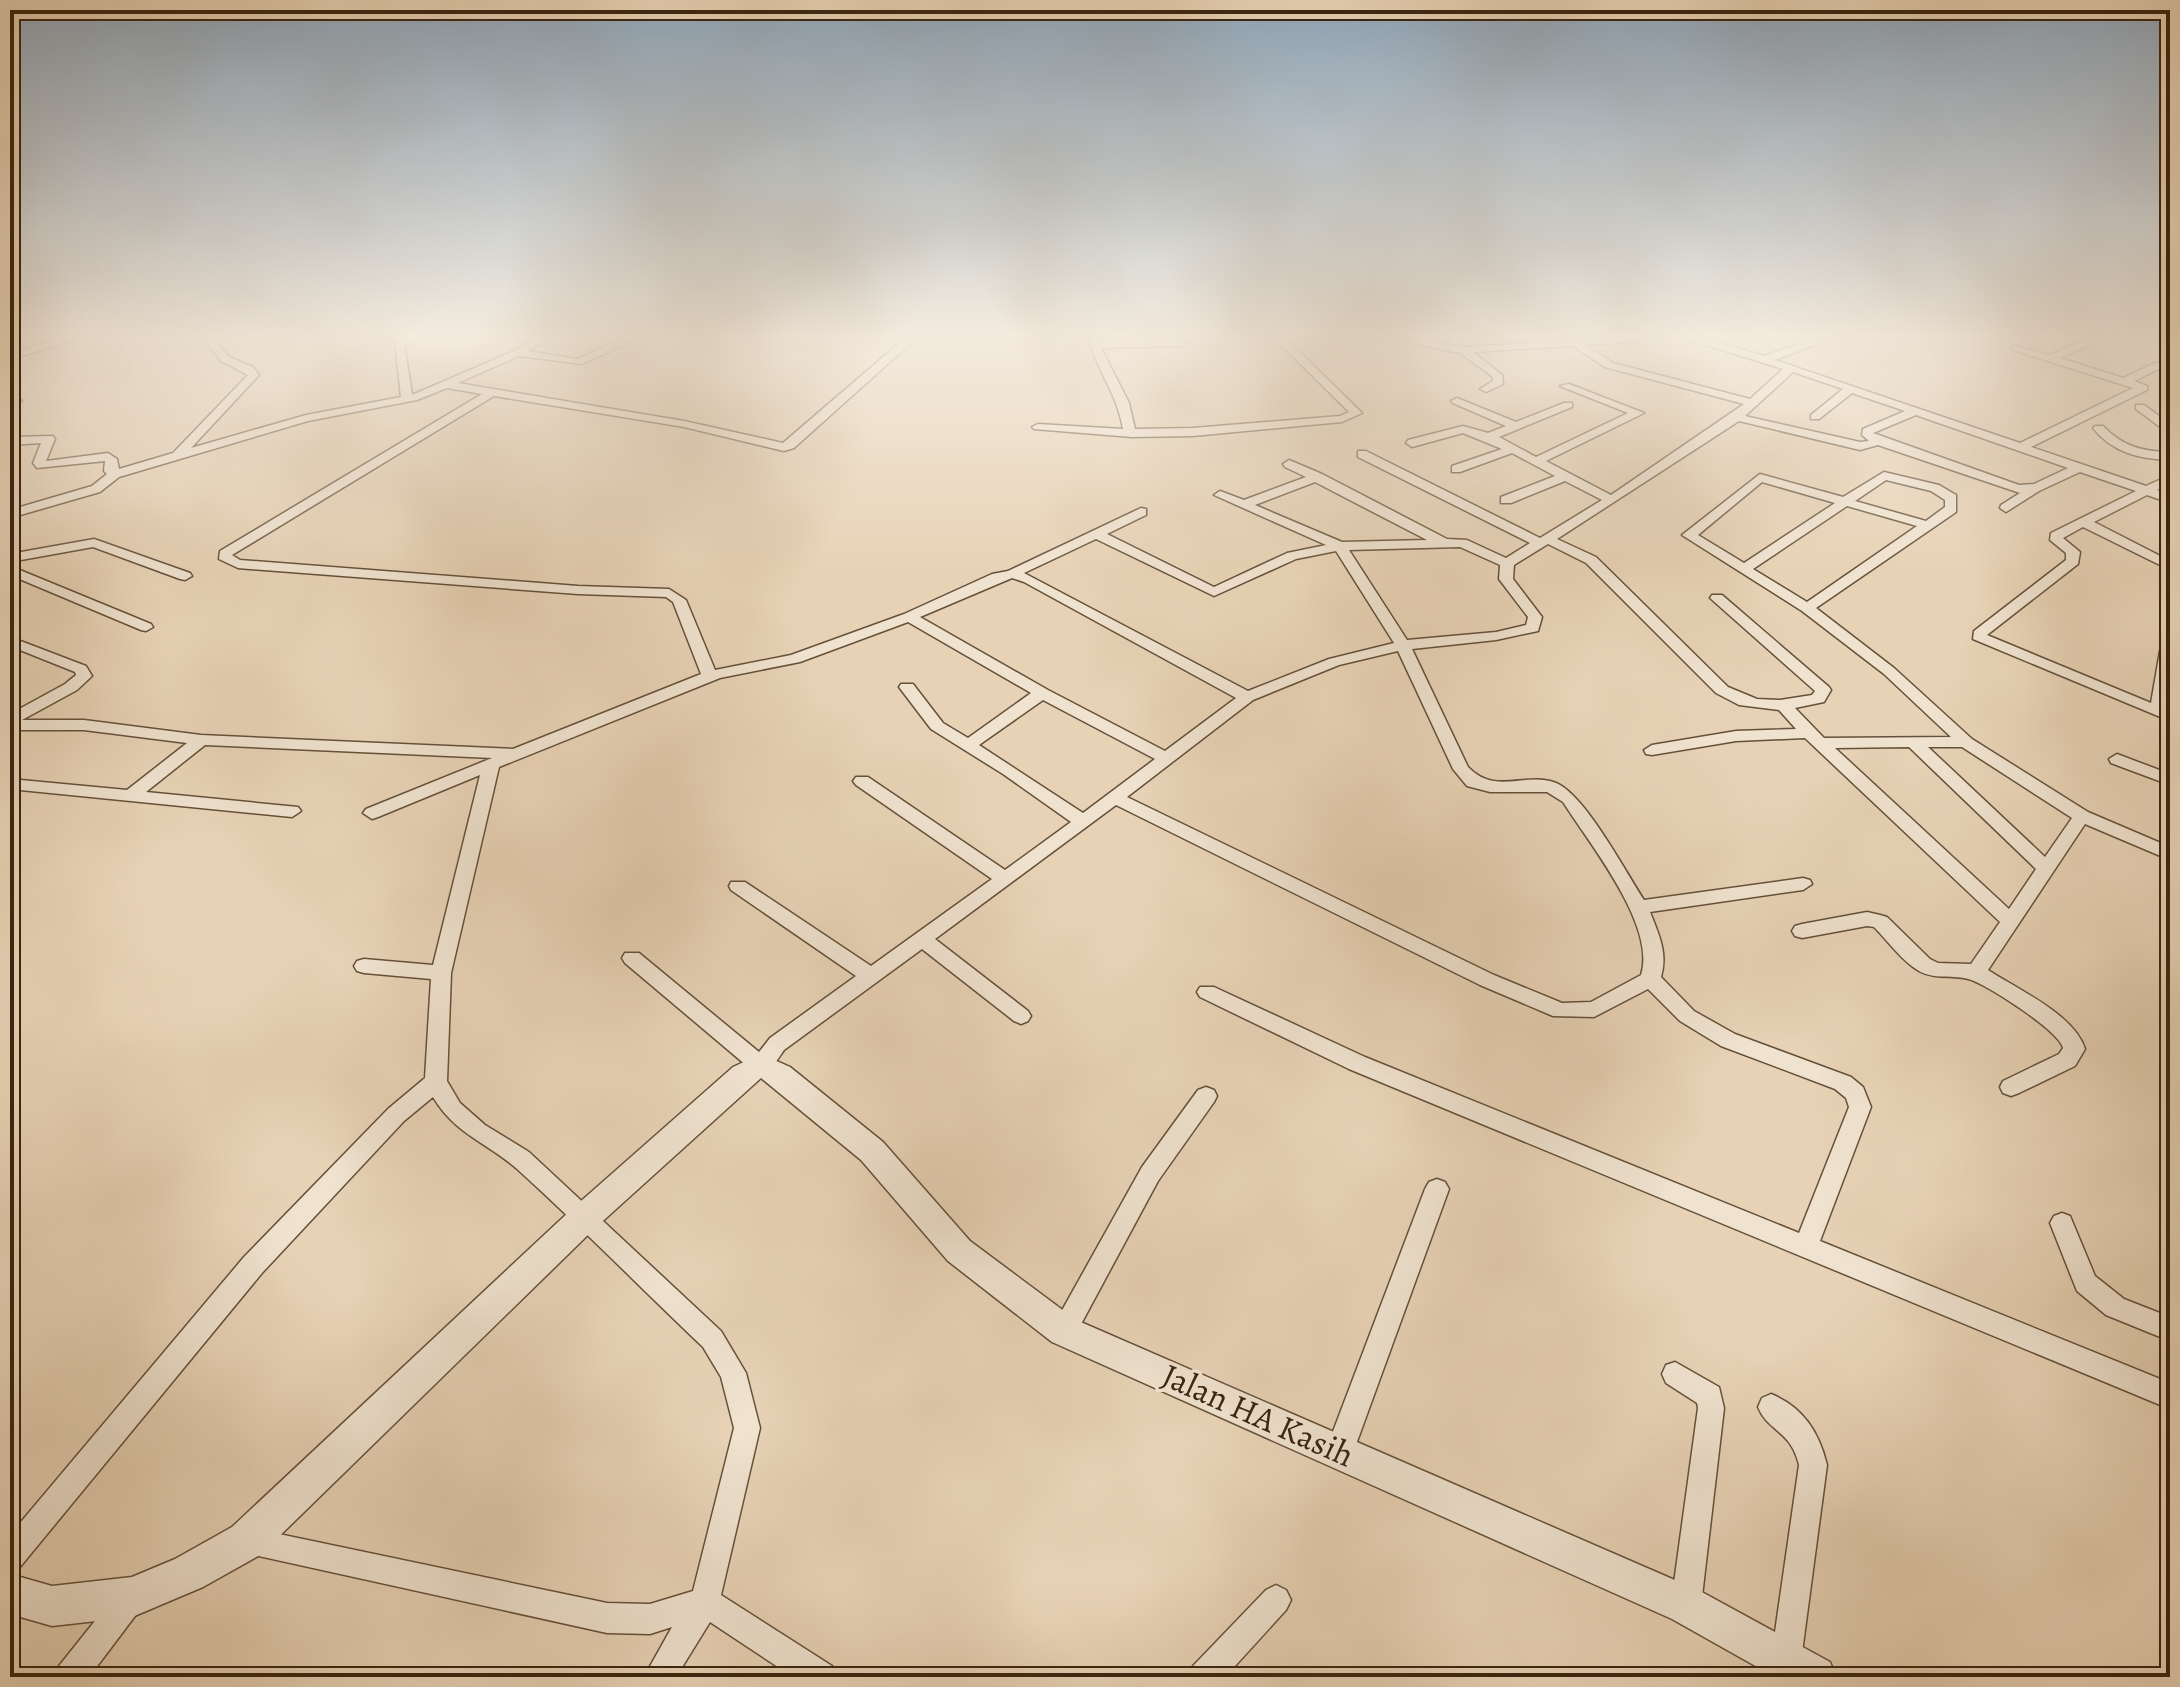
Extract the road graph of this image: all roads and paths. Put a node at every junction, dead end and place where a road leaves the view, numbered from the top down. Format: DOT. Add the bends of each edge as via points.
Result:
graph roads {
  1 [pos="219,413"];
  2 [pos="334,413"];
  3 [pos="459,413"];
  4 [pos="611,413"];
  5 [pos="827,413"];
  6 [pos="1127,413"];
  7 [pos="1356,413"];
  8 [pos="1484,413"];
  9 [pos="1548,413"];
  10 [pos="1637,413"];
  11 [pos="1742,413"];
  12 [pos="1820,413"];
  13 [pos="1911,413"];
  14 [pos="1920,413"];
  15 [pos="2092,413"];
  16 [pos="2148,413"];
  17 [pos="1737,417"];
  18 [pos="1815,417"];
  19 [pos="1515,426"];
  20 [pos="1038,427"];
  21 [pos="2099,428"];
  22 [pos="2169,429"];
  23 [pos="1132,433"];
  24 [pos="1489,437"];
  25 [pos="1875,440"];
  26 [pos="10,441"];
  27 [pos="1412,443"];
  28 [pos="2019,448"];
  29 [pos="1513,449"];
  30 [pos="1362,454"];
  31 [pos="2170,456"];
  32 [pos="176,457"];
  33 [pos="1537,461"];
  34 [pos="1289,464"];
  35 [pos="2078,468"];
  36 [pos="1456,469"];
  37 [pos="116,473"];
  38 [pos="1566,476"];
  39 [pos="1318,477"];
  40 [pos="2170,479"];
  41 [pos="2036,488"];
  42 [pos="2143,491"];
  43 [pos="1220,495"];
  44 [pos="2170,499"];
  45 [pos="1506,500"];
  46 [pos="1611,500"];
  47 [pos="1847,500"];
  48 [pos="1243,505"];
  49 [pos="2006,508"];
  50 [pos="1141,512"];
  51 [pos="10,514"];
  52 [pos="2083,522"];
  53 [pos="1927,525"];
  54 [pos="1097,534"];
  55 [pos="1544,541"];
  56 [pos="1444,544"];
  57 [pos="1340,546"];
  58 [pos="10,558"];
  59 [pos="1507,563"];
  60 [pos="2170,566"];
  61 [pos="1744,569"];
  62 [pos="10,570"];
  63 [pos="1012,574"];
  64 [pos="185,576"];
  65 [pos="1717,598"];
  66 [pos="1807,608"];
  67 [pos="909,617"];
  68 [pos="146,627"];
  69 [pos="10,641"];
  70 [pos="2169,642"];
  71 [pos="1403,645"];
  72 [pos="710,677"];
  73 [pos="907,687"];
  74 [pos="1042,693"];
  75 [pos="1247,697"];
  76 [pos="1784,705"];
  77 [pos="2164,714"];
  78 [pos="10,722"];
  79 [pos="1815,738"];
  80 [pos="201,740"];
  81 [pos="1966,742"];
  82 [pos="1915,744"];
  83 [pos="968,745"];
  84 [pos="1652,750"];
  85 [pos="519,753"];
  86 [pos="1167,759"];
  87 [pos="2117,759"];
  88 [pos="491,765"];
  89 [pos="2170,780"];
  90 [pos="862,781"];
  91 [pos="10,784"];
  92 [pos="131,795"];
  93 [pos="1115,798"];
  94 [pos="292,811"];
  95 [pos="372,813"];
  96 [pos="2082,816"];
  97 [pos="1083,822"];
  98 [pos="2170,854"];
  99 [pos="2046,868"];
  100 [pos="1005,879"];
  101 [pos="1803,884"];
  102 [pos="738,886"];
  103 [pos="1639,907"];
  104 [pos="2010,921"];
  105 [pos="1802,931"];
  106 [pos="922,939"];
  107 [pos="632,958"];
  108 [pos="364,966"];
  109 [pos="1976,972"];
  110 [pos="441,973"];
  111 [pos="871,976"];
  112 [pos="1650,979"];
  113 [pos="1207,992"];
  114 [pos="1021,1016"];
  115 [pos="761,1065"];
  116 [pos="436,1082"];
  117 [pos="2011,1087"];
  118 [pos="1206,1096"];
  119 [pos="1437,1189"];
  120 [pos="583,1219"];
  121 [pos="2062,1223"];
  122 [pos="1806,1246"];
  123 [pos="2170,1329"];
  124 [pos="1064,1331"];
  125 [pos="1675,1374"];
  126 [pos="2170,1396"];
  127 [pos="1771,1407"];
  128 [pos="1340,1450"];
  129 [pos="246,1541"];
  130 [pos="10,1557"];
  131 [pos="10,1594"];
  132 [pos="132,1597"];
  133 [pos="1276,1600"];
  134 [pos="705,1602"];
  135 [pos="1686,1605"];
  136 [pos="1801,1668"];
  137 [pos="70,1677"];
  138 [pos="659,1677"];
  139 [pos="821,1677"];
  140 [pos="1204,1677"];
  1 -- 32 [label="street"];
  2 -- 32 [label="street"];
  3 -- 72 [label="street" via="225,554 226,559 238,564 669,593 679,600"];
  4 -- 5 [label="street" via="784,447"];
  6 -- 23 [label="street"];
  7 -- 23 [label="street" via="1342,419"];
  8 -- 19 [label="street"];
  9 -- 19 [label="street"];
  10 -- 33 [label="street"];
  11 -- 17 [label="street"];
  12 -- 18 [label="street"];
  13 -- 25 [label="street" via="1867,431"];
  14 -- 28 [label="street"];
  15 -- 28 [label="street"];
  16 -- 22 [label="street"];
  17 -- 25 [label="street" via="1860,446"];
  17 -- 46 [label="street"];
  19 -- 24 [label="street"];
  20 -- 23 [label="street"];
  21 -- 31 [label="street" via="2123,448"];
  24 -- 27 [label="street" via="1454,429"];
  24 -- 29 [label="street"];
  25 -- 41 [label="street" via="2008,488"];
  26 -- 37 [label="street" via="49,439 41,465 108,457 110,471"];
  28 -- 35 [label="street"];
  29 -- 33 [label="street"];
  29 -- 36 [label="street"];
  30 -- 55 [label="street"];
  32 -- 37 [label="street"];
  33 -- 38 [label="street"];
  34 -- 39 [label="street"];
  35 -- 41 [label="street"];
  35 -- 42 [label="street"];
  37 -- 51 [label="street" via="96,489"];
  38 -- 45 [label="street"];
  38 -- 46 [label="street"];
  39 -- 48 [label="street"];
  39 -- 56 [label="street"];
  40 -- 42 [label="street"];
  41 -- 49 [label="street"];
  42 -- 44 [label="street"];
  42 -- 52 [label="street"];
  43 -- 48 [label="street"];
  46 -- 55 [label="street"];
  47 -- 53 [label="street"];
  47 -- 53 [label="street" via="1884,476 1935,488 1952,498 1951,509"];
  47 -- 61 [label="street"];
  47 -- 61 [label="street" via="1766,478 1755,480 1689,535"];
  48 -- 57 [label="street"];
  50 -- 54 [label="street"];
  52 -- 60 [label="street"];
  52 -- 77 [label="street" via="2056,536 2073,552 2066,569 1979,634 1980,639"];
  53 -- 66 [label="street"];
  54 -- 57 [label="street" via="1214,592 1292,556"];
  54 -- 63 [label="street"];
  55 -- 59 [label="street"];
  55 -- 76 [label="street" via="1591,560 1741,703"];
  56 -- 57 [label="street"];
  56 -- 59 [label="street" via="1462,543"];
  57 -- 71 [label="street"];
  58 -- 64 [label="street" via="94,543"];
  59 -- 71 [label="street" via="1506,579 1535,617 1533,628"];
  61 -- 66 [label="street"];
  62 -- 68 [label="street"];
  63 -- 67 [label="street"];
  63 -- 75 [label="street"];
  65 -- 76 [label="street" via="1823,690 1818,699"];
  66 -- 81 [label="street" via="1889,671"];
  67 -- 72 [label="street" via="786,662"];
  67 -- 74 [label="street"];
  69 -- 78 [label="street" via="81,669 84,676"];
  70 -- 77 [label="street"];
  71 -- 75 [label="street" via="1334,662"];
  71 -- 103 [label="street" via="1461,769 1473,782 1490,787 1550,787 1569,798"];
  72 -- 85 [label="street"];
  73 -- 83 [label="street" via="937,726"];
  74 -- 83 [label="street"];
  74 -- 86 [label="street"];
  75 -- 86 [label="street"];
  76 -- 79 [label="street"];
  78 -- 80 [label="street"];
  79 -- 82 [label="street"];
  79 -- 84 [label="street" via="1736,736"];
  79 -- 104 [label="street"];
  80 -- 85 [label="street"];
  80 -- 92 [label="street"];
  81 -- 82 [label="street"];
  81 -- 96 [label="street"];
  82 -- 99 [label="street"];
  83 -- 97 [label="street"];
  85 -- 88 [label="street"];
  86 -- 93 [label="street"];
  87 -- 89 [label="street"];
  88 -- 95 [label="street"];
  88 -- 110 [label="street"];
  90 -- 100 [label="street"];
  91 -- 92 [label="street"];
  92 -- 94 [label="street"];
  93 -- 97 [label="street"];
  93 -- 112 [label="street" via="1560,1011 1594,1009"];
  96 -- 98 [label="street"];
  96 -- 99 [label="street"];
  97 -- 100 [label="street"];
  99 -- 104 [label="street"];
  100 -- 106 [label="street"];
  101 -- 103 [label="street"];
  102 -- 111 [label="street"];
  103 -- 112 [label="street" via="1654,947"];
  104 -- 109 [label="street"];
  105 -- 109 [label="street" via="1867,919 1880,922 1935,970"];
  106 -- 111 [label="street"];
  106 -- 114 [label="street"];
  107 -- 115 [label="street"];
  108 -- 110 [label="street"];
  109 -- 117 [label="street" via="2071,1038 2074,1049 2067,1060"];
  110 -- 116 [label="street"];
  111 -- 115 [label="street" via="777,1044"];
  112 -- 122 [label="street" via="1687,1016 1728,1040 1843,1083 1855,1093 1860,1107"];
  113 -- 122 [label="street" via="1357,1063"];
  115 -- 120 [label="street" via="743,1075"];
  115 -- 124 [label="street, Jalan HA Kasih" via="872,1151 959,1251"];
  116 -- 120 [label="street" via="452,1109 521,1159"];
  116 -- 130 [label="street" via="396,1115 253,1265"];
  118 -- 124 [label="street" via="1150,1174"];
  119 -- 128 [label="street"];
  120 -- 129 [label="street"];
  120 -- 134 [label="street" via="712,1339 733,1373 747,1428"];
  121 -- 123 [label="street" via="2086,1283 2115,1307"];
  122 -- 126 [label="street"];
  124 -- 128 [label="street, Jalan HA Kasih"];
  125 -- 135 [label="street" via="1710,1396 1711,1408"];
  127 -- 136 [label="street" via="1798,1426 1808,1440 1813,1465"];
  128 -- 135 [label="street, Jalan HA Kasih"];
  129 -- 132 [label="street"];
  129 -- 134 [label="street" via="607,1618 650,1619"];
  131 -- 132 [label="street" via="52,1606"];
  132 -- 137 [label="street"];
  133 -- 140 [label="street"];
  134 -- 138 [label="street"];
  134 -- 139 [label="street"];
  135 -- 136 [label="street, Jalan HA Kasih"];
}
